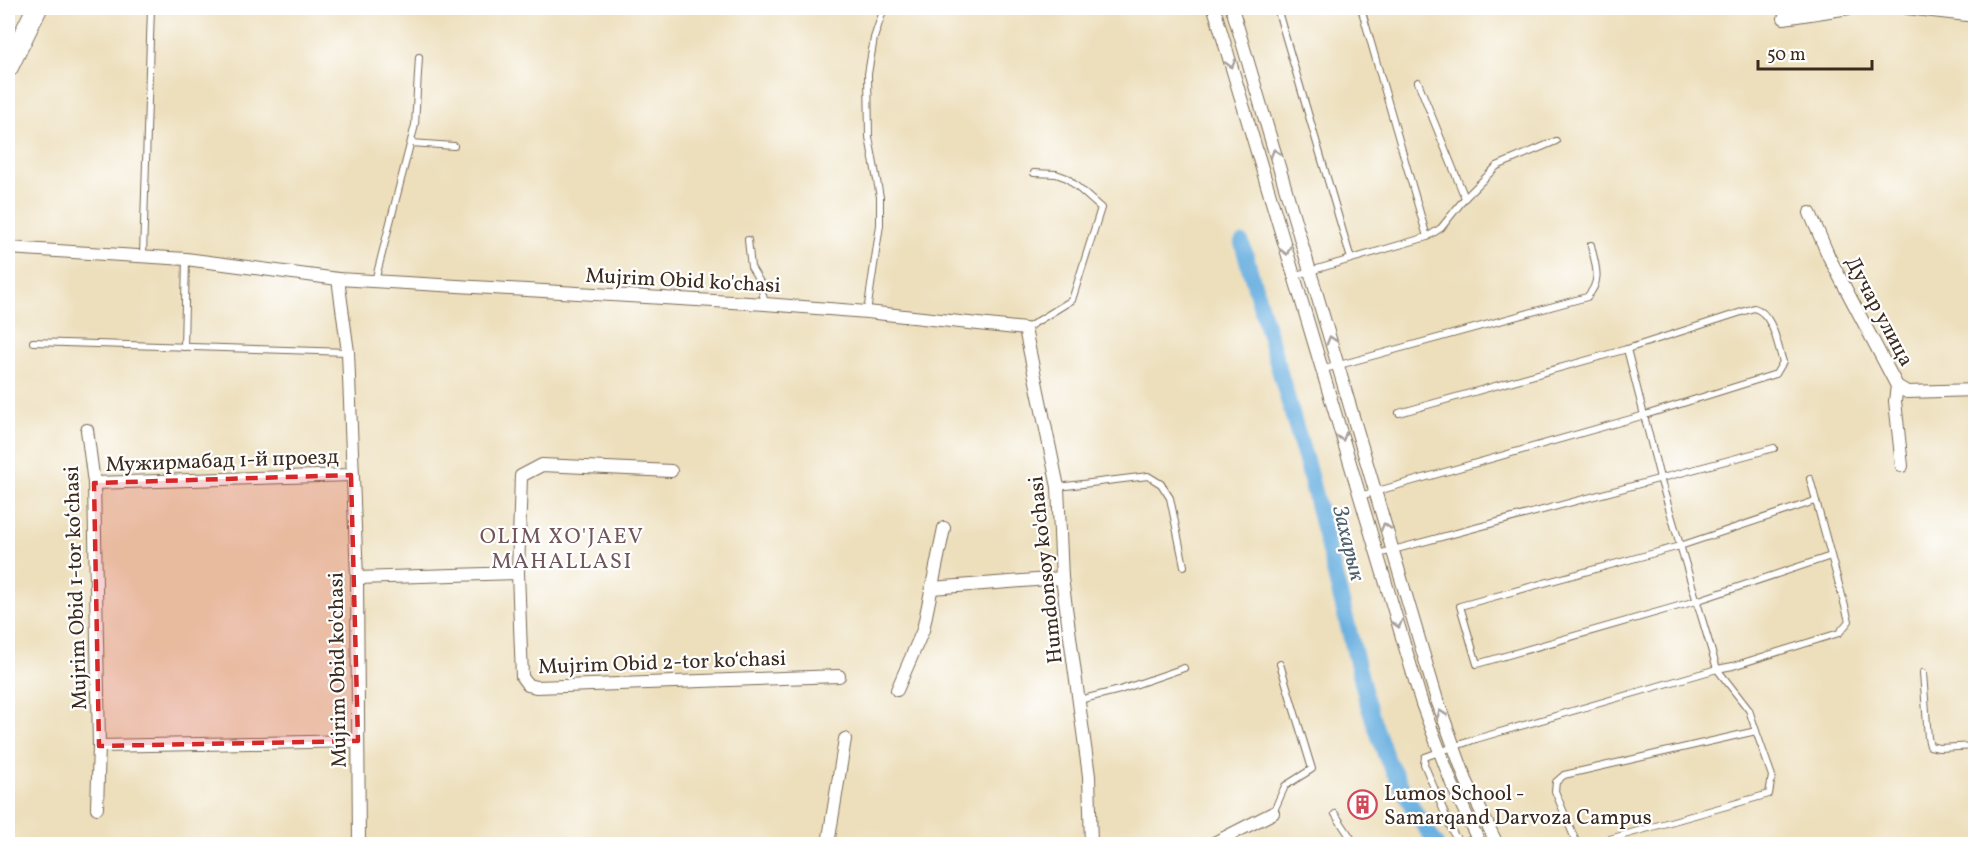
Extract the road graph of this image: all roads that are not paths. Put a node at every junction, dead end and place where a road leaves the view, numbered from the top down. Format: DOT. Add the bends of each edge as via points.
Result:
graph roads {
  1 [pos="37,8"];
  2 [pos="151,8"];
  3 [pos="884,8"];
  4 [pos="1214,8"];
  5 [pos="1232,8"];
  6 [pos="1277,8"];
  7 [pos="1361,8"];
  8 [pos="1849,8"];
  9 [pos="1907,8"];
  10 [pos="1976,16"];
  11 [pos="1784,18"];
  12 [pos="419,57"];
  13 [pos="8,67"];
  14 [pos="1418,82"];
  15 [pos="1556,141"];
  16 [pos="411,143"];
  17 [pos="454,146"];
  18 [pos="1034,173"];
  19 [pos="1465,198"];
  20 [pos="1810,213"];
  21 [pos="1427,237"];
  22 [pos="748,240"];
  23 [pos="1591,245"];
  24 [pos="8,248"];
  25 [pos="143,255"];
  26 [pos="186,259"];
  27 [pos="1351,259"];
  28 [pos="1311,271"];
  29 [pos="1293,276"];
  30 [pos="338,279"];
  31 [pos="374,281"];
  32 [pos="765,304"];
  33 [pos="867,312"];
  34 [pos="1025,330"];
  35 [pos="33,342"];
  36 [pos="184,347"];
  37 [pos="1627,349"];
  38 [pos="348,352"];
  39 [pos="1338,365"];
  40 [pos="1321,370"];
  41 [pos="1898,386"];
  42 [pos="1976,390"];
  43 [pos="1399,413"];
  44 [pos="1645,415"];
  45 [pos="87,430"];
  46 [pos="1774,448"];
  47 [pos="1902,466"];
  48 [pos="671,471"];
  49 [pos="351,475"];
  50 [pos="1660,478"];
  51 [pos="1810,479"];
  52 [pos="94,483"];
  53 [pos="1058,488"];
  54 [pos="1375,492"];
  55 [pos="1360,496"];
  56 [pos="1815,501"];
  57 [pos="944,528"];
  58 [pos="1680,546"];
  59 [pos="1392,552"];
  60 [pos="1377,555"];
  61 [pos="1831,556"];
  62 [pos="1184,566"];
  63 [pos="518,573"];
  64 [pos="357,578"];
  65 [pos="1062,578"];
  66 [pos="932,588"];
  67 [pos="1696,600"];
  68 [pos="1280,664"];
  69 [pos="1184,668"];
  70 [pos="1717,669"];
  71 [pos="1923,673"];
  72 [pos="839,676"];
  73 [pos="897,690"];
  74 [pos="1079,700"];
  75 [pos="1756,731"];
  76 [pos="845,739"];
  77 [pos="358,741"];
  78 [pos="99,746"];
  79 [pos="1976,746"];
  80 [pos="1453,747"];
  81 [pos="1439,753"];
  82 [pos="97,808"];
  83 [pos="1273,813"];
  84 [pos="1335,814"];
  85 [pos="1479,841"];
  86 [pos="359,844"];
  87 [pos="828,844"];
  88 [pos="1091,844"];
  89 [pos="1212,844"];
  90 [pos="1354,844"];
  91 [pos="1497,844"];
  92 [pos="1577,844"];
  93 [pos="1592,844"];
  1 -- 13 [label="main road"];
  2 -- 25 [label="lane"];
  3 -- 33 [label="lane" via="868,74 869,136 880,216"];
  4 -- 29 [label="street, one-way"];
  28 -- 5 [label="street, one-way"];
  6 -- 27 [label="lane"];
  7 -- 21 [label="lane"];
  8 -- 11 [label="street"];
  9 -- 10 [label="street"];
  12 -- 16 [label="lane"];
  14 -- 19 [label="lane"];
  15 -- 19 [label="lane" via="1497,166"];
  16 -- 17 [label="lane"];
  16 -- 31 [label="lane"];
  18 -- 34 [label="lane" via="1067,178 1101,208 1072,300"];
  19 -- 21 [label="lane" via="1441,228"];
  20 -- 41 [label="street, Дучар улица" via="1829,257"];
  21 -- 27 [label="lane"];
  22 -- 32 [label="lane" via="751,267 760,282"];
  23 -- 39 [label="lane" via="1598,278 1587,297"];
  24 -- 25 [label="street, Mujrim Obid ko'chasi"];
  25 -- 26 [label="street, Mujrim Obid ko'chasi"];
  26 -- 30 [label="street, Mujrim Obid ko'chasi"];
  26 -- 36 [label="lane"];
  27 -- 28 [label="lane"];
  28 -- 29 [label="lane"];
  39 -- 28 [label="street, one-way"];
  29 -- 40 [label="street"];
  30 -- 31 [label="street, Mujrim Obid ko'chasi"];
  30 -- 38 [label="street, Mujrim Obid ko'chasi"];
  31 -- 32 [label="street, Mujrim Obid ko'chasi"];
  32 -- 33 [label="street, Mujrim Obid ko'chasi"];
  33 -- 34 [label="street, Mujrim Obid ko'chasi"];
  34 -- 53 [label="street, Humdonsoy ko'chasi"];
  35 -- 36 [label="lane"];
  36 -- 38 [label="lane"];
  37 -- 43 [label="lane"];
  37 -- 44 [label="lane"];
  37 -- 44 [label="lane" via="1754,308 1767,317 1783,362 1776,374"];
  38 -- 49 [label="street, Mujrim Obid ko'chasi"];
  39 -- 40 [label="lane"];
  39 -- 54 [label="street"];
  40 -- 55 [label="street, one-way"];
  41 -- 42 [label="street, Дучар улица" via="1908,392"];
  41 -- 47 [label="street" via="1895,401"];
  44 -- 50 [label="lane"];
  44 -- 54 [label="lane"];
  45 -- 52 [label="street, Mujrim Obid 1-tor koʻchasi"];
  46 -- 50 [label="lane"];
  48 -- 63 [label="street, Mujrim Obid 2-tor koʻchasi" via="542,465 520,476"];
  49 -- 52 [label="street, Мужирмабад 1-й проезд"];
  49 -- 64 [label="street, Mujrim Obid ko'chasi"];
  50 -- 58 [label="lane"];
  50 -- 59 [label="lane"];
  51 -- 56 [label="lane"];
  52 -- 78 [label="street, Mujrim Obid 1-tor koʻchasi"];
  53 -- 62 [label="lane" via="1148,476 1161,484 1170,498"];
  53 -- 65 [label="street, Humdonsoy ko'chasi"];
  54 -- 55 [label="lane"];
  59 -- 54 [label="street, one-way"];
  55 -- 60 [label="street"];
  56 -- 58 [label="lane"];
  56 -- 61 [label="lane"];
  57 -- 66 [label="street"];
  58 -- 67 [label="lane"];
  58 -- 67 [label="lane" via="1460,606 1477,664"];
  59 -- 60 [label="lane"];
  80 -- 59 [label="street, one-way"];
  60 -- 81 [label="street, one-way"];
  61 -- 67 [label="lane"];
  61 -- 70 [label="lane" via="1849,621 1839,633"];
  63 -- 64 [label="street"];
  63 -- 72 [label="street, Mujrim Obid 2-tor koʻchasi" via="522,677 528,685"];
  64 -- 77 [label="street, Mujrim Obid ko'chasi"];
  65 -- 66 [label="street"];
  65 -- 74 [label="street, Humdonsoy ko'chasi"];
  66 -- 73 [label="street" via="923,630"];
  67 -- 70 [label="lane"];
  68 -- 83 [label="lane" via="1312,769 1285,786"];
  69 -- 74 [label="lane"];
  70 -- 75 [label="lane" via="1749,710"];
  70 -- 80 [label="lane"];
  71 -- 79 [label="lane" via="1930,746"];
  74 -- 88 [label="street, Humdonsoy ko'chasi" via="1089,776"];
  75 -- 92 [label="lane" via="1564,775 1556,782 1556,791"];
  75 -- 93 [label="lane" via="1772,776 1769,794"];
  76 -- 87 [label="street"];
  77 -- 78 [label="street"];
  77 -- 86 [label="street, Mujrim Obid ko'chasi"];
  78 -- 82 [label="street, Mujrim Obid 1-tor koʻchasi"];
  80 -- 81 [label="lane"];
  80 -- 91 [label="street"];
  81 -- 85 [label="street"];
  81 -- 85 [label="lane" via="1425,757 1424,764 1453,833 1460,843"];
  83 -- 89 [label="street"];
  84 -- 90 [label="lane"];
}
